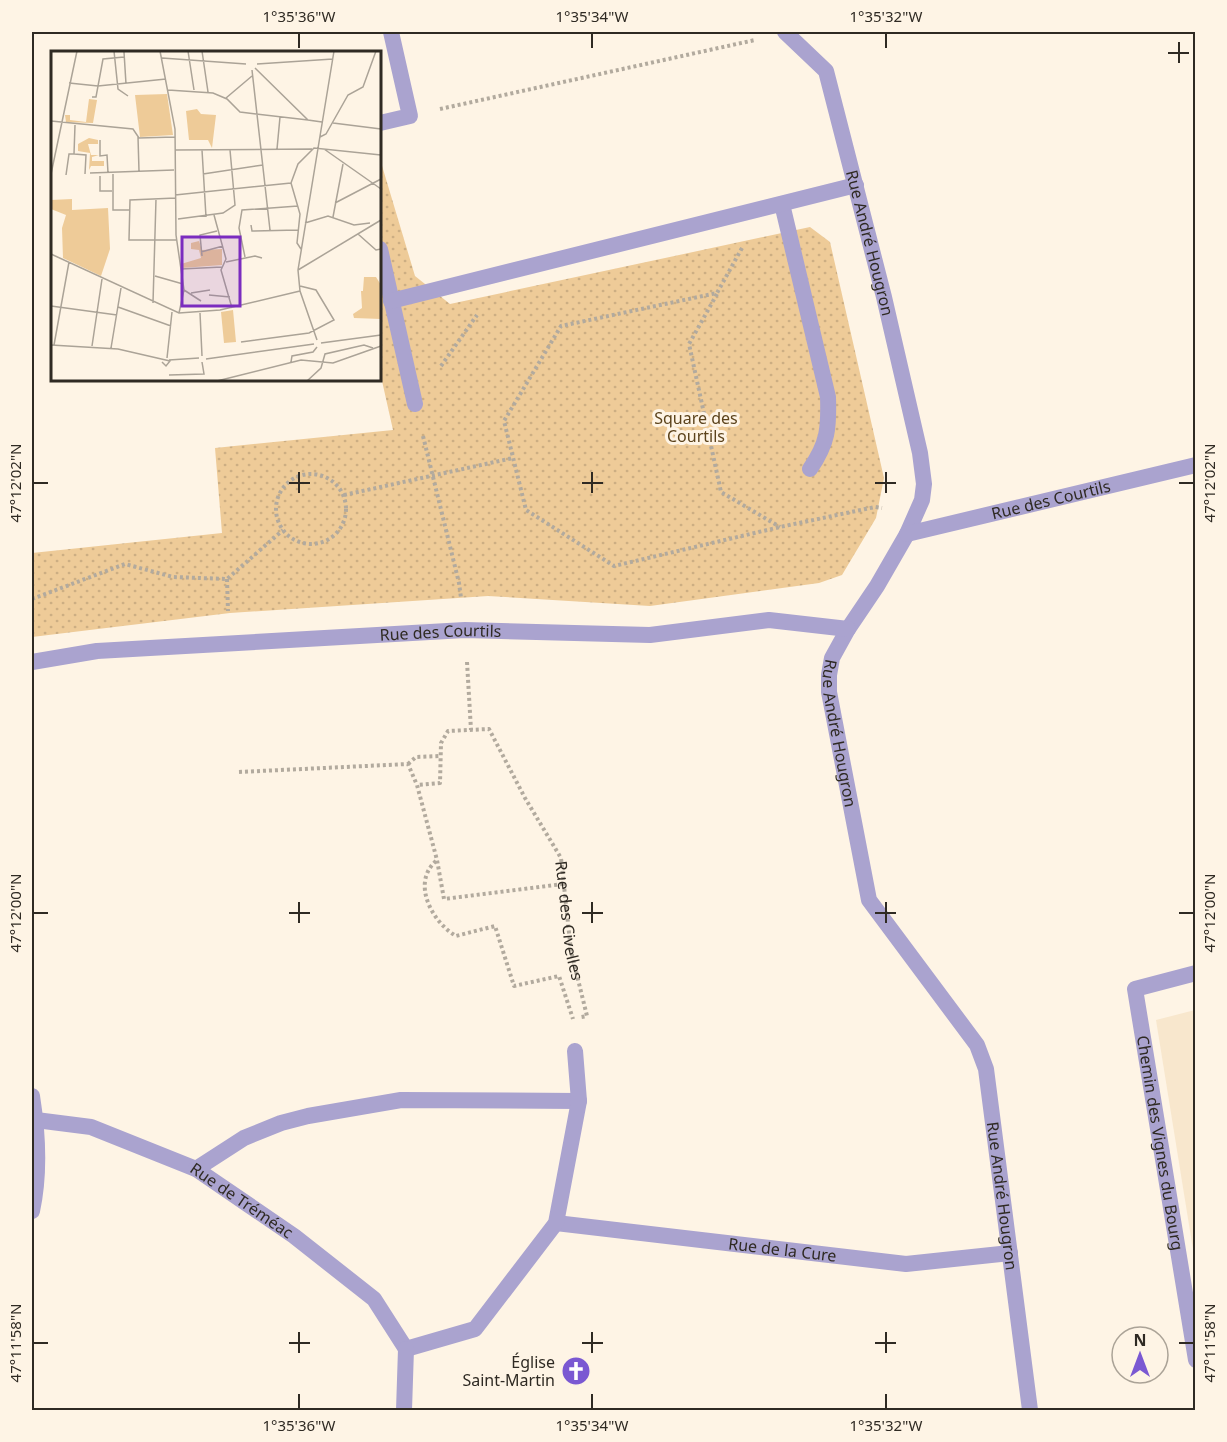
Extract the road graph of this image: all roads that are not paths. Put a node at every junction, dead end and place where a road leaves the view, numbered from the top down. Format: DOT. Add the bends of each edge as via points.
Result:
graph roads {
  1 [pos="391,32"];
  2 [pos="785,33"];
  3 [pos="381,123"];
  4 [pos="856,185"];
  5 [pos="782,204"];
  6 [pos="381,254"];
  7 [pos="391,301"];
  8 [pos="415,404"];
  9 [pos="1196,465"];
  10 [pos="810,469"];
  11 [pos="907,534"];
  12 [pos="848,629"];
  13 [pos="32,662"];
  14 [pos="1196,973"];
  15 [pos="575,1051"];
  16 [pos="32,1096"];
  17 [pos="579,1101"];
  18 [pos="36,1120"];
  19 [pos="196,1169"];
  20 [pos="32,1211"];
  21 [pos="556,1222"];
  22 [pos="1010,1253"];
  23 [pos="406,1349"];
  24 [pos="1196,1360"];
  25 [pos="404,1410"];
  26 [pos="1030,1410"];
  1 -- 3 [label="street" via="410,116"];
  2 -- 4 [label="street, Rue André Hougron" via="826,71"];
  4 -- 5 [label="street"];
  4 -- 11 [label="street, Rue André Hougron" via="920,453 922,500"];
  5 -- 7 [label="street"];
  5 -- 10 [label="street" via="828,397 826,442"];
  6 -- 7 [label="street"];
  7 -- 8 [label="street"];
  9 -- 11 [label="street, Rue des Courtils"];
  11 -- 12 [label="street, Rue André Hougron"];
  12 -- 13 [label="street, Rue des Courtils" via="769,620 650,635 465,630 98,651"];
  12 -- 22 [label="street, Rue André Hougron" via="832,658 829,692 869,900 977,1045 986,1069"];
  14 -- 24 [label="street, Chemin des Vignes du Bourg" via="1135,989"];
  15 -- 17 [label="street"];
  16 -- 18 [label="street"];
  17 -- 19 [label="street" via="401,1100 308,1116 244,1138"];
  17 -- 21 [label="street"];
  18 -- 19 [label="street, Rue de Tréméac" via="91,1126"];
  18 -- 20 [label="street" via="37,1187"];
  19 -- 23 [label="street, Rue de Tréméac" via="294,1236 374,1299"];
  21 -- 22 [label="street, Rue de la Cure" via="906,1264"];
  21 -- 23 [label="street" via="475,1329"];
  22 -- 26 [label="street, Rue André Hougron"];
  23 -- 25 [label="street"];
}
